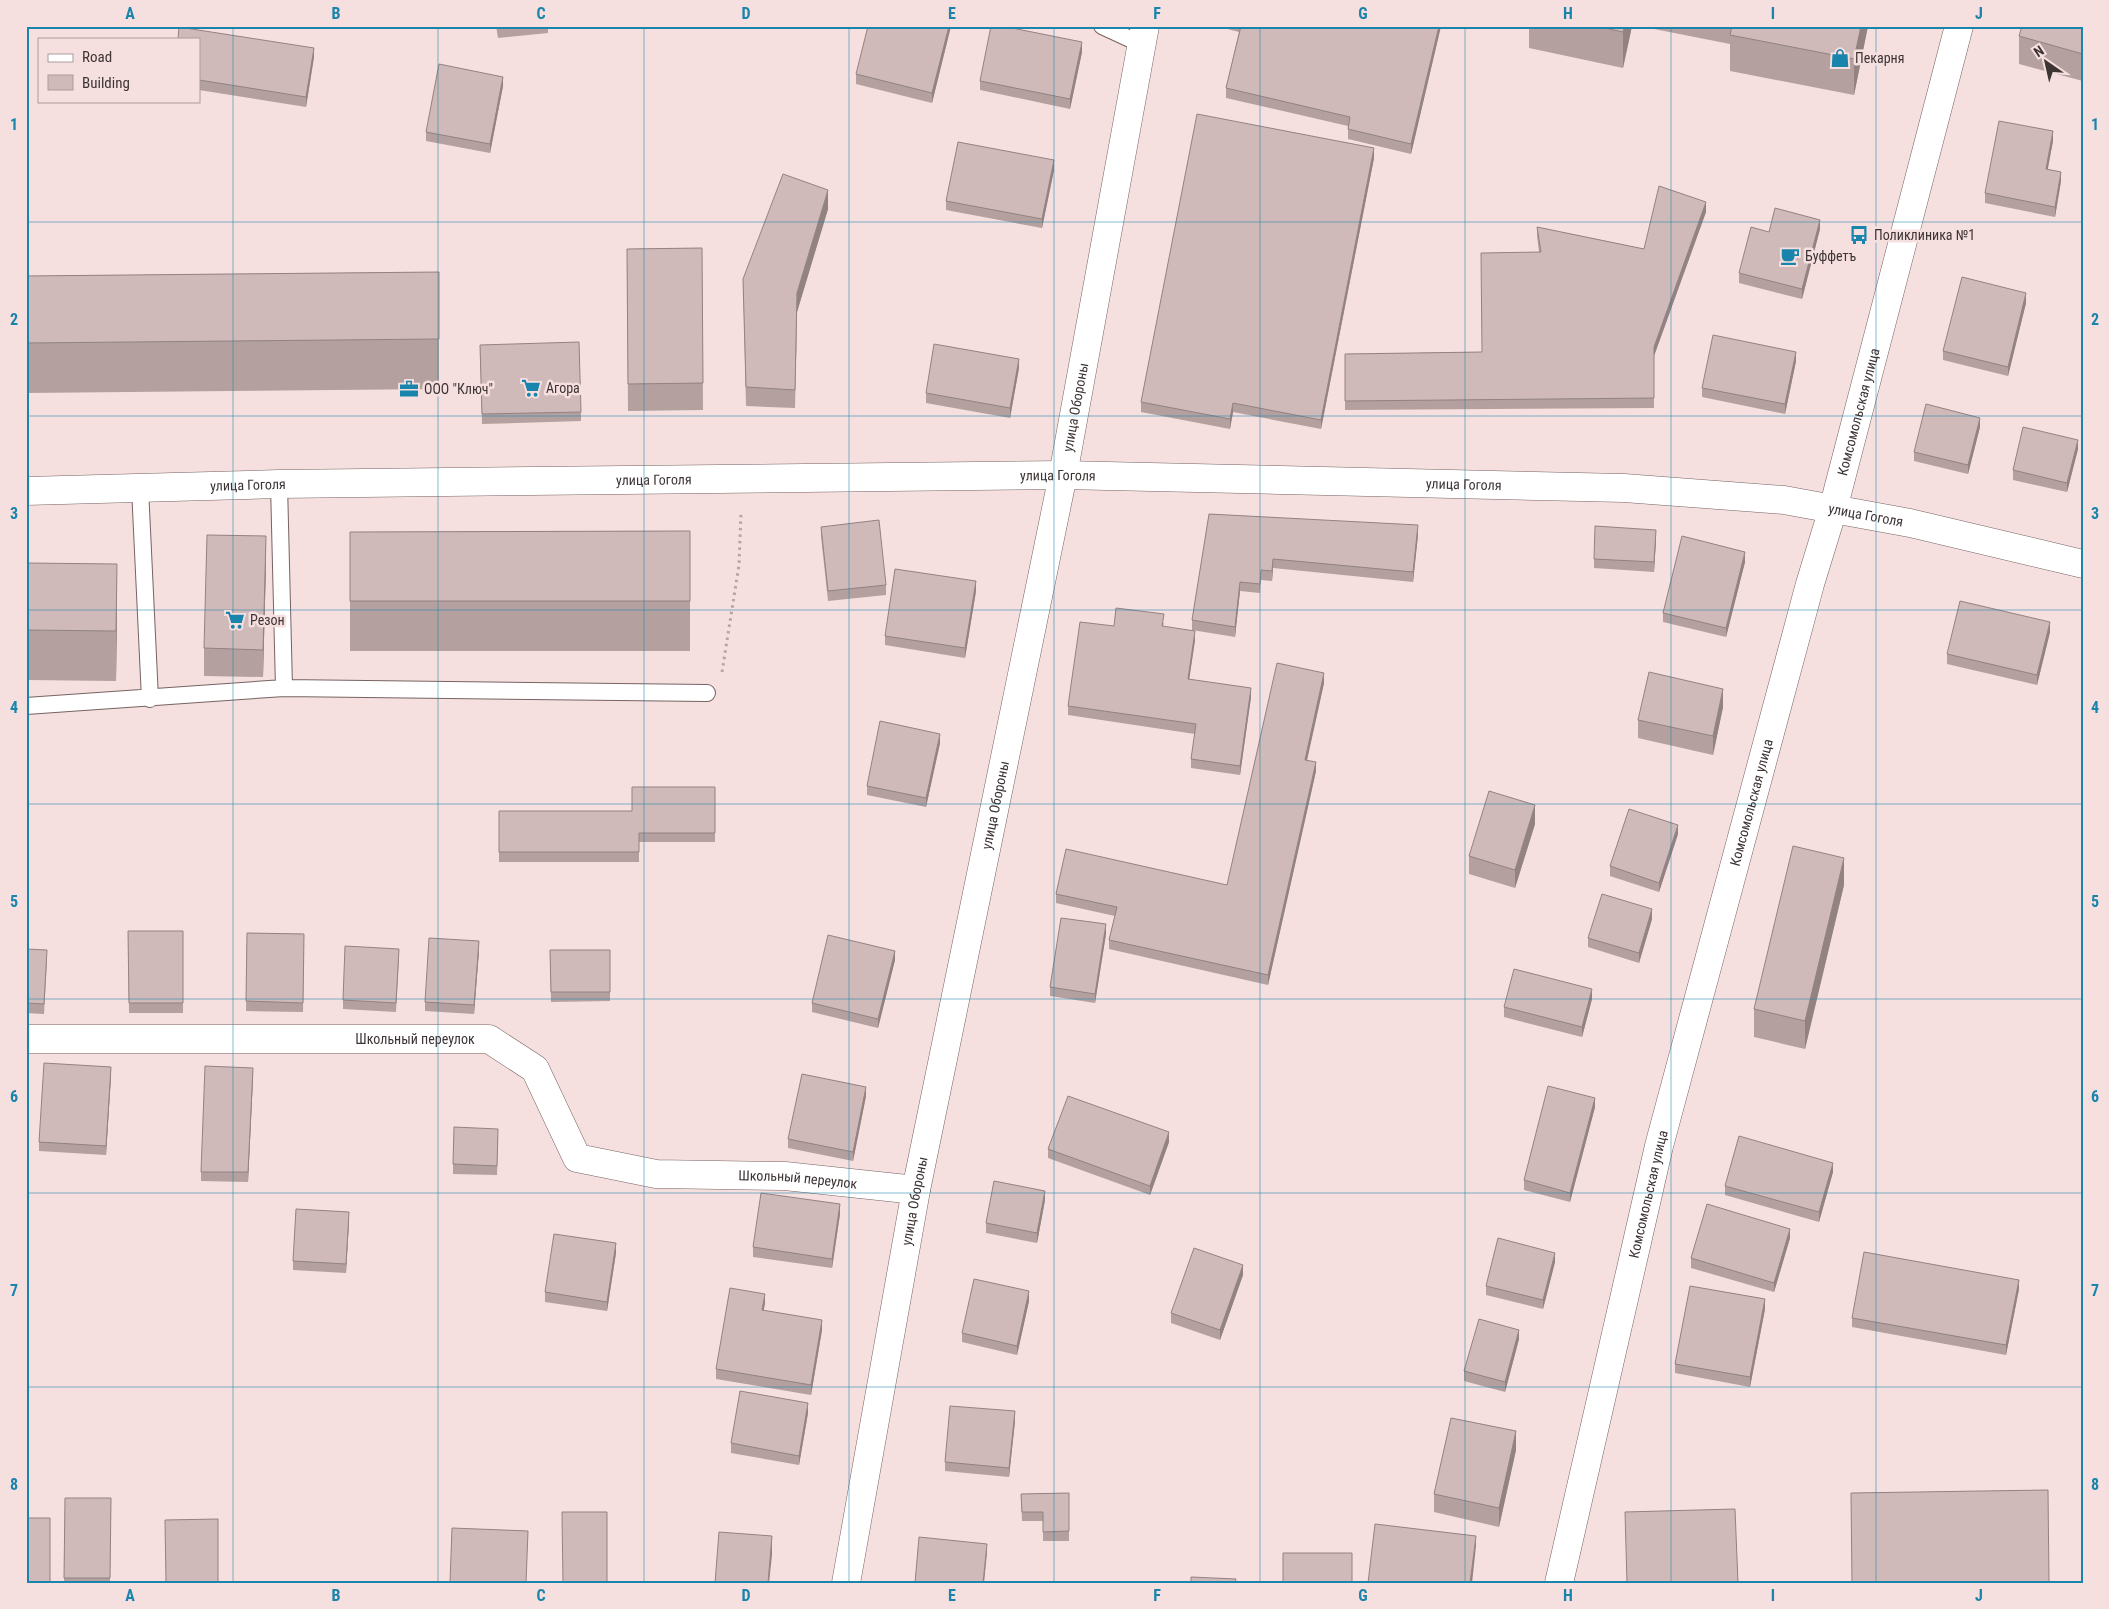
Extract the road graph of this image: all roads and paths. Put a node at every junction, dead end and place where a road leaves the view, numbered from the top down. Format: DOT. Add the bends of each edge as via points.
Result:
graph roads {
  1 [pos="1102,26"];
  2 [pos="1959,26"];
  3 [pos="1143,35"];
  4 [pos="1063,475"];
  5 [pos="742,479"];
  6 [pos="279,484"];
  7 [pos="140,488"];
  8 [pos="26,491"];
  9 [pos="1833,509"];
  10 [pos="2083,564"];
  11 [pos="284,688"];
  12 [pos="707,693"];
  13 [pos="150,699"];
  14 [pos="26,706"];
  15 [pos="26,1039"];
  16 [pos="916,1190"];
  17 [pos="846,1583"];
  18 [pos="1559,1583"];
  1 -- 3 [label="lane"];
  2 -- 9 [label="street, Комсомольская улица"];
  3 -- 4 [label="street, улица Обороны"];
  4 -- 5 [label="street, улица Гоголя"];
  4 -- 9 [label="street, улица Гоголя" via="1624,488 1784,500"];
  4 -- 16 [label="street, улица Обороны"];
  5 -- 6 [label="street, улица Гоголя"];
  5 -- 12 [label="path" via="739,565 722,672"];
  6 -- 7 [label="street, улица Гоголя"];
  6 -- 11 [label="lane"];
  7 -- 8 [label="street, улица Гоголя"];
  7 -- 13 [label="lane"];
  9 -- 10 [label="street, улица Гоголя" via="1910,523"];
  9 -- 18 [label="street, Комсомольская улица" via="1659,1146"];
  11 -- 12 [label="lane"];
  11 -- 13 [label="lane"];
  13 -- 14 [label="lane"];
  15 -- 16 [label="street, Школьный переулок" via="489,1039 535,1069 577,1158 656,1174 785,1176"];
  16 -- 17 [label="street, улица Обороны"];
}
